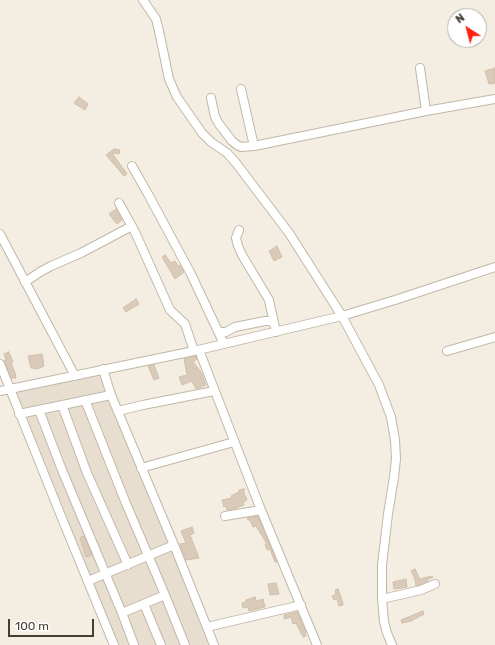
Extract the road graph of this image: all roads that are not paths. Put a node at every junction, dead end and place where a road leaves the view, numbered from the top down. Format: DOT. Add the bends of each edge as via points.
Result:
graph roads {
  1 [pos="142,0"];
  2 [pos="420,68"];
  3 [pos="241,89"];
  4 [pos="211,98"];
  5 [pos="495,99"];
  6 [pos="426,110"];
  7 [pos="254,146"];
  8 [pos="132,166"];
  9 [pos="119,203"];
  10 [pos="132,226"];
  11 [pos="239,230"];
  12 [pos="0,234"];
  13 [pos="495,267"];
  14 [pos="25,282"];
  15 [pos="342,316"];
  16 [pos="274,323"];
  17 [pos="218,332"];
  18 [pos="276,332"];
  19 [pos="495,337"];
  20 [pos="224,344"];
  21 [pos="197,350"];
  22 [pos="446,351"];
  23 [pos="0,364"];
  24 [pos="103,369"];
  25 [pos="74,376"];
  26 [pos="10,389"];
  27 [pos="0,391"];
  28 [pos="214,391"];
  29 [pos="111,395"];
  30 [pos="85,400"];
  31 [pos="62,405"];
  32 [pos="39,410"];
  33 [pos="118,411"];
  34 [pos="19,414"];
  35 [pos="234,442"];
  36 [pos="141,468"];
  37 [pos="261,510"];
  38 [pos="226,516"];
  39 [pos="174,545"];
  40 [pos="149,556"];
  41 [pos="128,565"];
  42 [pos="106,575"];
  43 [pos="88,581"];
  44 [pos="435,584"];
  45 [pos="165,595"];
  46 [pos="382,599"];
  47 [pos="144,604"];
  48 [pos="301,605"];
  49 [pos="122,613"];
  50 [pos="207,627"];
  51 [pos="114,645"];
  52 [pos="134,645"];
  53 [pos="161,645"];
  54 [pos="186,645"];
  55 [pos="214,645"];
  56 [pos="317,645"];
  57 [pos="392,645"];
  1 -- 15 [label="street" via="156,19 169,79 177,97 202,133 236,162 284,226"];
  2 -- 6 [label="street"];
  3 -- 7 [label="street"];
  4 -- 7 [label="street" via="215,117 232,141 241,147"];
  5 -- 6 [label="street"];
  6 -- 7 [label="street"];
  8 -- 17 [label="street" via="191,274"];
  9 -- 10 [label="street"];
  10 -- 14 [label="street"];
  10 -- 21 [label="street" via="170,310 185,324"];
  11 -- 16 [label="street" via="236,238 238,246 269,300"];
  12 -- 14 [label="street"];
  13 -- 15 [label="street"];
  14 -- 25 [label="street"];
  15 -- 18 [label="street"];
  15 -- 46 [label="street" via="379,385 391,417 396,459 382,565"];
  16 -- 17 [label="street" via="265,321"];
  16 -- 18 [label="street"];
  17 -- 20 [label="street"];
  18 -- 20 [label="street"];
  19 -- 22 [label="street"];
  20 -- 21 [label="street"];
  21 -- 24 [label="street"];
  21 -- 28 [label="street"];
  23 -- 26 [label="street"];
  24 -- 25 [label="street"];
  24 -- 29 [label="street"];
  25 -- 26 [label="street"];
  26 -- 27 [label="street"];
  26 -- 34 [label="street"];
  28 -- 33 [label="street"];
  28 -- 35 [label="street"];
  29 -- 30 [label="street"];
  29 -- 33 [label="street"];
  30 -- 31 [label="street"];
  30 -- 40 [label="street"];
  31 -- 32 [label="street"];
  31 -- 41 [label="street" via="87,472"];
  32 -- 34 [label="street"];
  32 -- 42 [label="street"];
  33 -- 36 [label="street"];
  34 -- 43 [label="street"];
  35 -- 36 [label="street"];
  35 -- 37 [label="street"];
  36 -- 39 [label="street"];
  37 -- 38 [label="street"];
  37 -- 48 [label="street"];
  39 -- 40 [label="street"];
  39 -- 50 [label="street"];
  40 -- 41 [label="street"];
  40 -- 45 [label="street"];
  41 -- 42 [label="street"];
  42 -- 43 [label="street"];
  42 -- 49 [label="street"];
  43 -- 51 [label="street"];
  44 -- 46 [label="street"];
  45 -- 47 [label="street"];
  45 -- 54 [label="street"];
  46 -- 57 [label="street" via="384,622"];
  47 -- 49 [label="street"];
  47 -- 53 [label="street"];
  48 -- 50 [label="street"];
  48 -- 56 [label="street"];
  49 -- 52 [label="street"];
  50 -- 55 [label="street"];
}
